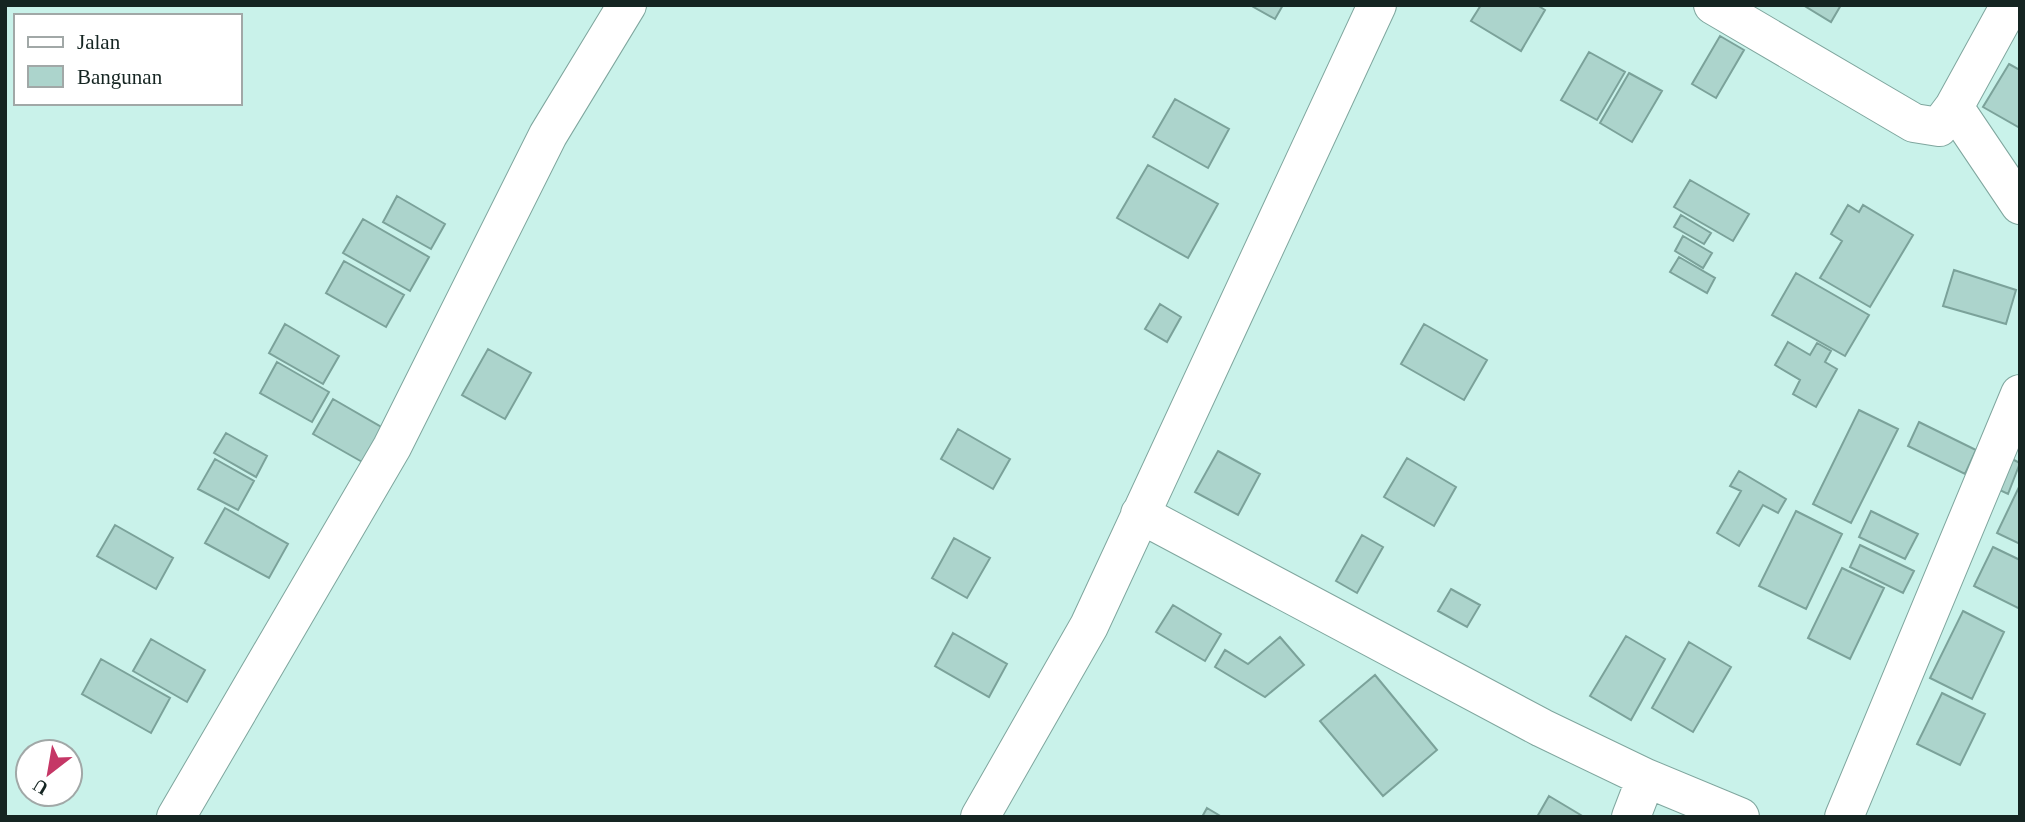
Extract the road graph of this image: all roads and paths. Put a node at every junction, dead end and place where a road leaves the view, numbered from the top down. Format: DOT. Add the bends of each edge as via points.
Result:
graph roads {
  1 [pos="627,5"];
  2 [pos="1377,5"];
  3 [pos="1713,5"];
  4 [pos="2010,5"];
  5 [pos="1954,107"];
  6 [pos="2020,205"];
  7 [pos="2020,394"];
  8 [pos="1140,514"];
  9 [pos="1646,778"];
  10 [pos="176,817"];
  11 [pos="980,817"];
  12 [pos="1631,817"];
  13 [pos="1740,817"];
  14 [pos="1844,817"];
  1 -- 10 [label="street" via="548,135 392,447"];
  2 -- 8 [label="street"];
  3 -- 5 [label="street" via="1914,123 1939,127"];
  4 -- 5 [label="street"];
  5 -- 6 [label="street"];
  7 -- 14 [label="street"];
  8 -- 9 [label="street" via="1542,728"];
  8 -- 11 [label="street" via="1089,626"];
  9 -- 12 [label="street"];
  9 -- 13 [label="street"];
}
